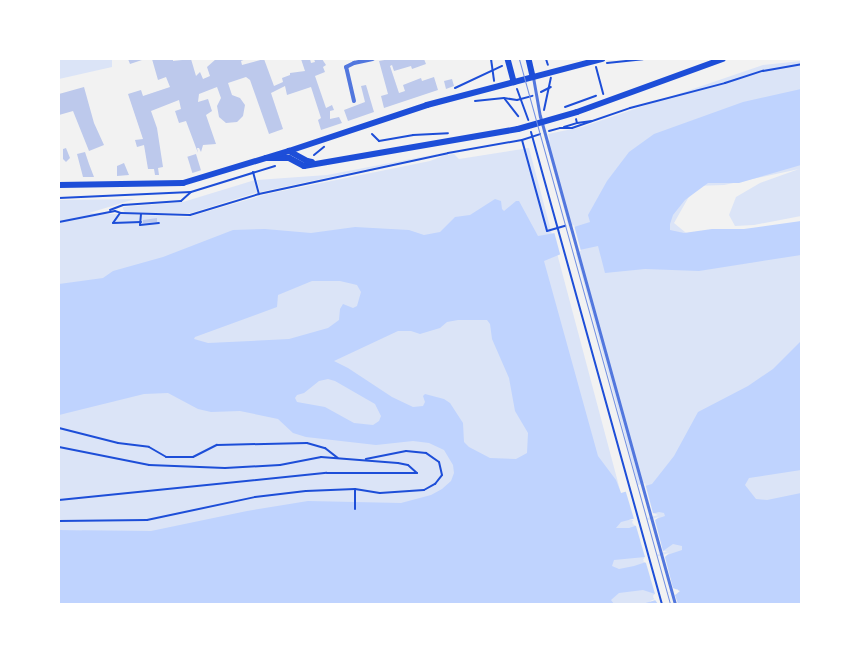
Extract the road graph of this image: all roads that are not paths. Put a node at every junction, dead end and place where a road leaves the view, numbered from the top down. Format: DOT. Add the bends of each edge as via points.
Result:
graph roads {
  1 [pos="373,59"];
  2 [pos="508,59"];
  3 [pos="528,59"];
  4 [pos="723,59"];
  5 [pos="603,61"];
  6 [pos="533,77"];
  7 [pos="514,82"];
  8 [pos="354,101"];
  9 [pos="289,151"];
  10 [pos="266,158"];
  11 [pos="319,163"];
  12 [pos="59,185"];
  13 [pos="79,186"];
  14 [pos="59,191"];
  15 [pos="675,604"];
  1 -- 8 [label="street" via="346,67"];
  2 -- 7 [label="main road"];
  3 -- 6 [label="main road"];
  4 -- 11 [label="main road" via="577,112 505,132"];
  5 -- 6 [label="main road"];
  6 -- 7 [label="main road"];
  6 -- 15 [label="street" via="539,110"];
  7 -- 9 [label="main road" via="427,105"];
  9 -- 10 [label="main road"];
  9 -- 11 [label="main road" via="307,161"];
  10 -- 11 [label="main road" via="289,158 304,166"];
  10 -- 13 [label="main road" via="183,183"];
  12 -- 13 [label="main road"];
  13 -- 14 [label="main road"];
}
